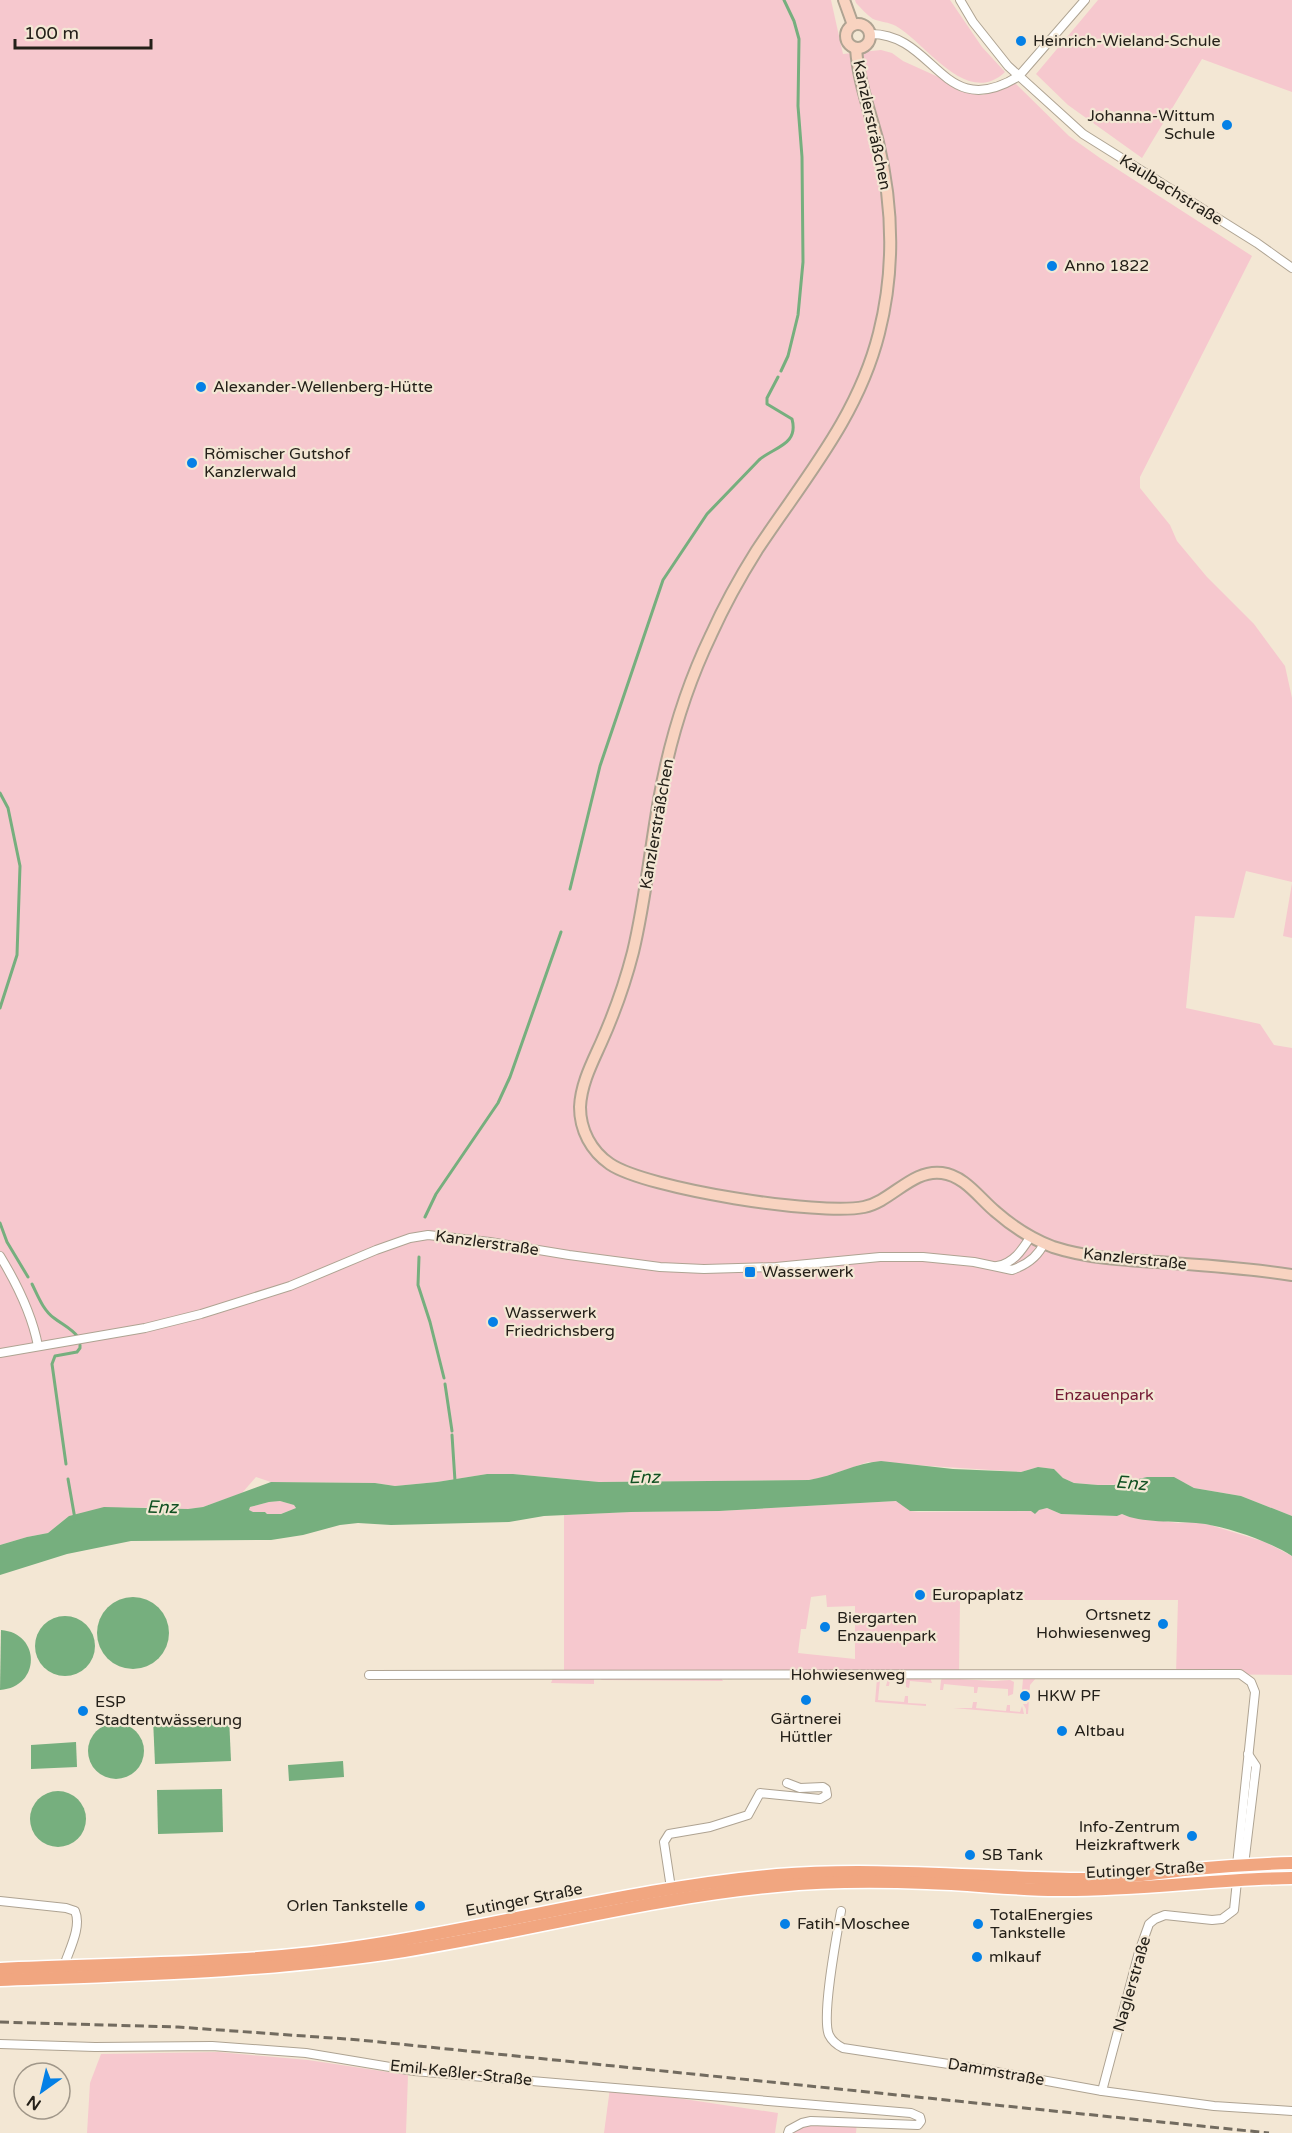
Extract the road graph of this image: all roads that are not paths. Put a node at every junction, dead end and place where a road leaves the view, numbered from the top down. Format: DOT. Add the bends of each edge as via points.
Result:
graph roads {
  1 [pos="844,0"];
  2 [pos="960,0"];
  3 [pos="1085,0"];
  4 [pos="853,25"];
  5 [pos="870,34"];
  6 [pos="856,48"];
  7 [pos="1019,76"];
  8 [pos="1292,268"];
  9 [pos="1030,1236"];
  10 [pos="1044,1243"];
  11 [pos="0,1256"];
  12 [pos="990,1266"];
  13 [pos="1292,1275"];
  14 [pos="38,1346"];
  15 [pos="0,1353"];
  16 [pos="369,1675"];
  17 [pos="787,1784"];
  18 [pos="1292,1863"];
  19 [pos="1241,1865"];
  20 [pos="1292,1878"];
  21 [pos="1241,1880"];
  22 [pos="1055,1884"];
  23 [pos="671,1888"];
  24 [pos="0,1901"];
  25 [pos="841,1911"];
  26 [pos="64,1966"];
  27 [pos="0,1969"];
  28 [pos="0,1980"];
  29 [pos="0,2044"];
  30 [pos="1102,2091"];
  31 [pos="1292,2111"];
  32 [pos="788,2133"];
  1 -- 4 [label="main road"];
  2 -- 7 [label="street, Kaulbachstraße" via="992,47"];
  3 -- 7 [label="street"];
  4 -- 5 [label="main road" via="866,26"];
  4 -- 6 [label="main road" via="846,38"];
  5 -- 6 [label="main road" via="867,45"];
  5 -- 7 [label="street" via="886,34 914,48 962,88 994,88"];
  6 -- 9 [label="main road, Kanzlersträßchen" via="889,204 889,281 879,334 844,422 745,570 693,677 670,749 633,950 620,994 584,1083 582,1124 598,1155 630,1175 761,1201 864,1207 921,1175 946,1173"];
  7 -- 8 [label="street, Kaulbachstraße" via="1083,134"];
  9 -- 10 [label="main road, Kanzlersträßchen"];
  9 -- 12 [label="street" via="1009,1263"];
  10 -- 12 [label="street, Kanzlerstraße" via="1035,1257 1012,1270"];
  10 -- 13 [label="main road, Kanzlerstraße" via="1102,1258"];
  11 -- 14 [label="street" via="17,1285"];
  12 -- 14 [label="street, Kanzlerstraße" via="923,1257 880,1257 776,1266 660,1267 428,1235 410,1238 290,1286 201,1314"];
  14 -- 15 [label="street, Kanzlerstraße"];
  16 -- 19 [label="street, Hohwiesenweg" via="1240,1674 1251,1682 1255,1692"];
  17 -- 23 [label="street" via="824,1787 827,1795 820,1799 760,1793 748,1815 669,1834 664,1842"];
  18 -- 19 [label="main road, Eutinger Straße"];
  19 -- 21 [label="main road"];
  19 -- 22 [label="main road, Eutinger Straße"];
  20 -- 21 [label="main road, Eutinger Straße"];
  21 -- 22 [label="main road, Eutinger Straße" via="1150,1888"];
  21 -- 30 [label="street, Naglerstraße" via="1234,1910 1222,1919 1165,1915 1149,1924"];
  22 -- 23 [label="main road, Eutinger Straße" via="932,1873 806,1873"];
  22 -- 28 [label="main road, Eutinger Straße" via="838,1882 781,1886 654,1902 406,1951 319,1963"];
  23 -- 26 [label="main road, Eutinger Straße" via="459,1930 328,1951"];
  24 -- 26 [label="street" via="75,1911 76,1927"];
  25 -- 30 [label="street, Dammstraße" via="827,2016 829,2034 838,2045"];
  26 -- 27 [label="main road, Eutinger Straße"];
  29 -- 32 [label="street, Emil-Keßler-Straße" via="212,2046 306,2054 414,2070 911,2113 921,2117 918,2125 811,2121"];
  30 -- 31 [label="street, Dammstraße" via="1214,2106"];
}
